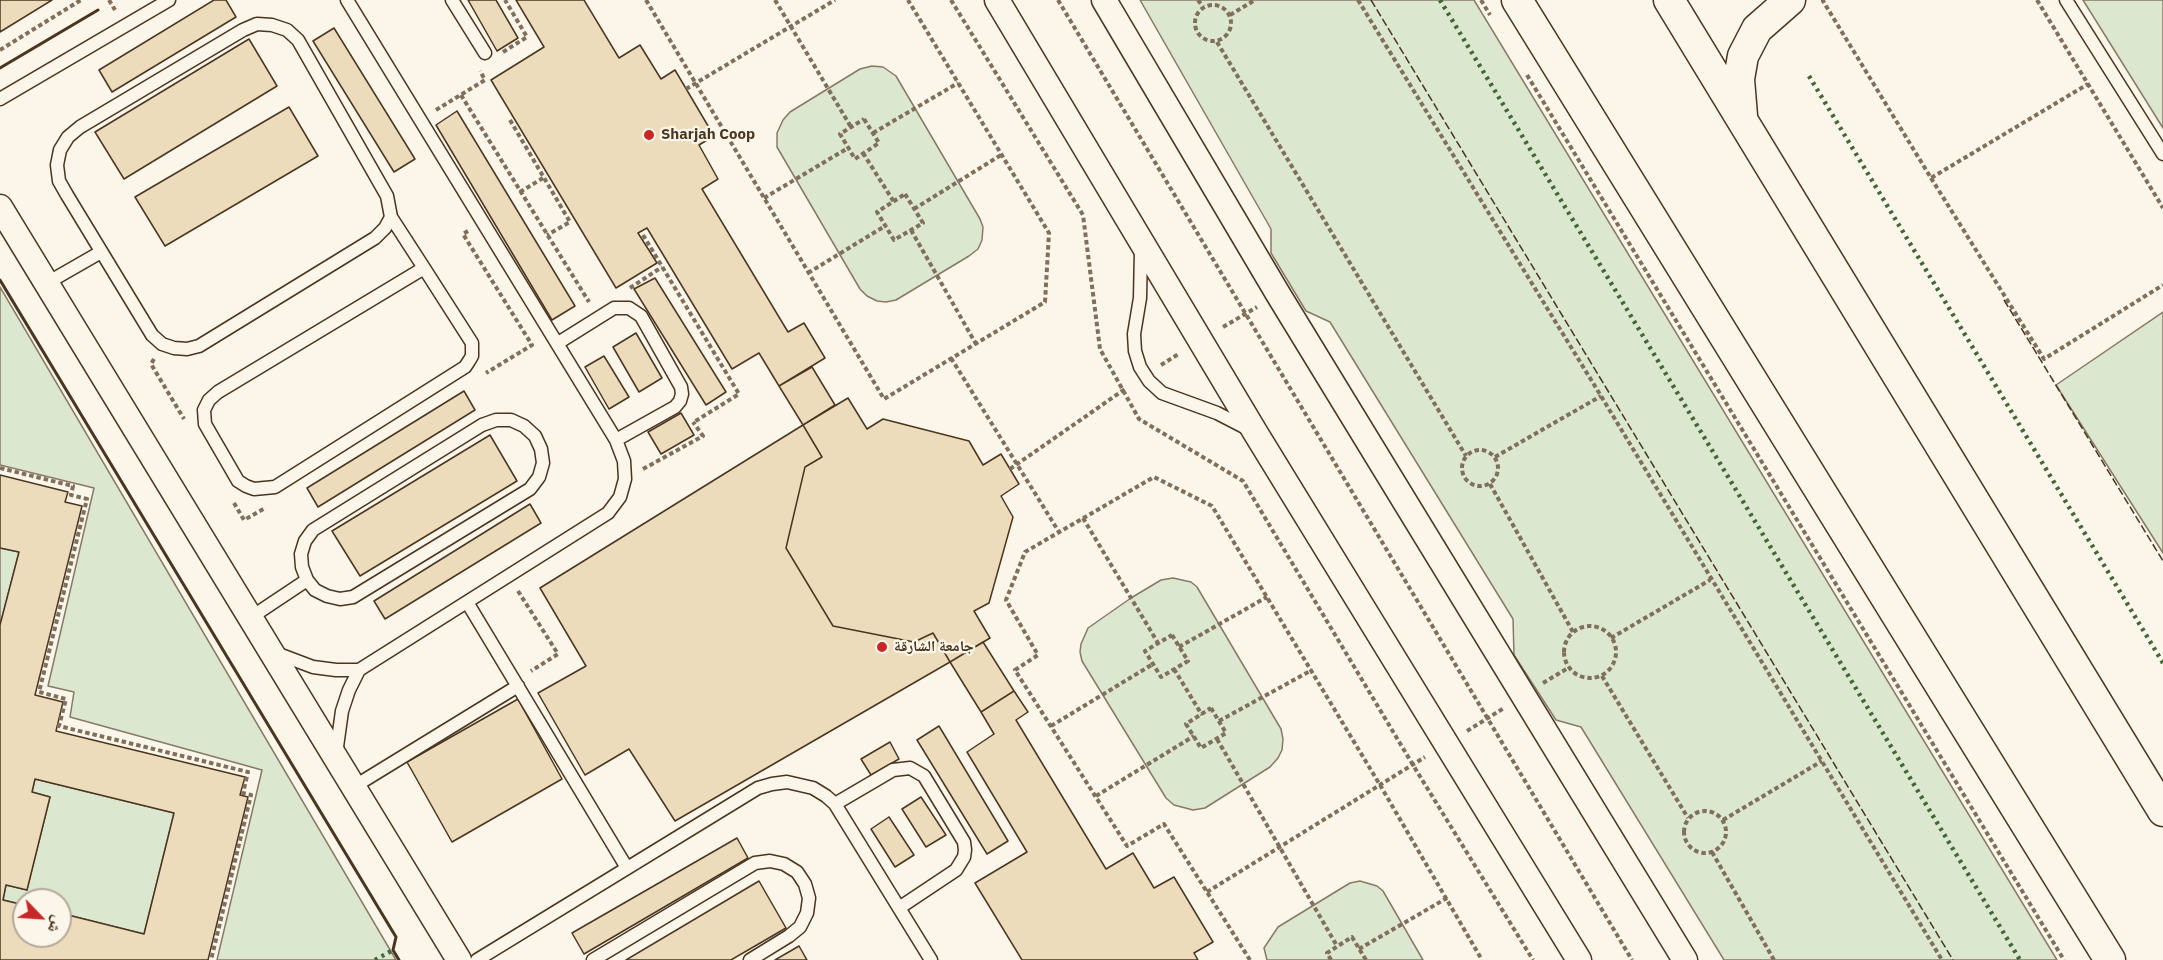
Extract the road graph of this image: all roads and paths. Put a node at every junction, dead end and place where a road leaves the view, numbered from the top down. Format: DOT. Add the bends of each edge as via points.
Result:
graph roads {
  1 [pos="81,0"];
  2 [pos="169,0"];
  3 [pos="347,0"];
  4 [pos="452,0"];
  5 [pos="646,0"];
  6 [pos="775,0"];
  7 [pos="836,0"];
  8 [pos="908,0"];
  9 [pos="951,0"];
  10 [pos="997,0"];
  11 [pos="1058,0"];
  12 [pos="1104,0"];
  13 [pos="1198,0"];
  14 [pos="1255,0"];
  15 [pos="1358,0"];
  16 [pos="1481,0"];
  17 [pos="1516,0"];
  18 [pos="1669,0"];
  19 [pos="1790,0"];
  20 [pos="1825,0"];
  21 [pos="2037,0"];
  22 [pos="2066,0"];
  23 [pos="1203,7"];
  24 [pos="1230,15"];
  25 [pos="1494,20"];
  26 [pos="791,27"];
  27 [pos="1217,42"];
  28 [pos="0,50"];
  29 [pos="484,53"];
  30 [pos="1524,70"];
  31 [pos="695,83"];
  32 [pos="958,83"];
  33 [pos="2088,84"];
  34 [pos="686,89"];
  35 [pos="460,95"];
  36 [pos="0,99"];
  37 [pos="510,120"];
  38 [pos="1742,122"];
  39 [pos="851,127"];
  40 [pos="873,133"];
  41 [pos="848,148"];
  42 [pos="864,153"];
  43 [pos="2163,154"];
  44 [pos="1002,155"];
  45 [pos="543,178"];
  46 [pos="1931,178"];
  47 [pos="520,192"];
  48 [pos="764,198"];
  49 [pos="894,202"];
  50 [pos="2163,208"];
  51 [pos="914,209"];
  52 [pos="391,217"];
  53 [pos="3,218"];
  54 [pos="483,220"];
  55 [pos="885,226"];
  56 [pos="911,230"];
  57 [pos="547,235"];
  58 [pos="643,235"];
  59 [pos="1141,243"];
  60 [pos="101,252"];
  61 [pos="662,267"];
  62 [pos="424,268"];
  63 [pos="808,273"];
  64 [pos="47,283"];
  65 [pos="2163,285"];
  66 [pos="622,307"];
  67 [pos="598,318"];
  68 [pos="558,343"];
  69 [pos="976,344"];
  70 [pos="166,345"];
  71 [pos="951,358"];
  72 [pos="483,375"];
  73 [pos="1124,390"];
  74 [pos="1601,396"];
  75 [pos="680,401"];
  76 [pos="186,422"];
  77 [pos="694,422"];
  78 [pos="1255,432"];
  79 [pos="616,440"];
  80 [pos="1466,456"];
  81 [pos="1495,457"];
  82 [pos="1017,464"];
  83 [pos="0,468"];
  84 [pos="1010,469"];
  85 [pos="625,479"];
  86 [pos="1490,484"];
  87 [pos="233,501"];
  88 [pos="274,502"];
  89 [pos="1083,518"];
  90 [pos="1059,532"];
  91 [pos="509,576"];
  92 [pos="307,580"];
  93 [pos="1710,580"];
  94 [pos="1267,597"];
  95 [pos="468,602"];
  96 [pos="250,618"];
  97 [pos="1573,632"];
  98 [pos="1611,638"];
  99 [pos="1158,643"];
  100 [pos="1179,647"];
  101 [pos="270,650"];
  102 [pos="1153,664"];
  103 [pos="1568,668"];
  104 [pos="1174,669"];
  105 [pos="359,670"];
  106 [pos="1312,670"];
  107 [pos="1602,675"];
  108 [pos="517,684"];
  109 [pos="1524,695"];
  110 [pos="1202,715"];
  111 [pos="1487,718"];
  112 [pos="1219,721"];
  113 [pos="1051,726"];
  114 [pos="1194,736"];
  115 [pos="1217,739"];
  116 [pos="1446,744"];
  117 [pos="336,755"];
  118 [pos="1822,761"];
  119 [pos="1413,765"];
  120 [pos="1380,784"];
  121 [pos="355,786"];
  122 [pos="1096,796"];
  123 [pos="835,804"];
  124 [pos="2163,810"];
  125 [pos="1688,818"];
  126 [pos="1723,820"];
  127 [pos="1279,847"];
  128 [pos="1712,852"];
  129 [pos="627,868"];
  130 [pos="1207,892"];
  131 [pos="1447,898"];
  132 [pos="899,908"];
  133 [pos="1337,946"];
  134 [pos="1359,949"];
  135 [pos="211,960"];
  136 [pos="459,960"];
  137 [pos="477,960"];
  138 [pos="593,960"];
  139 [pos="750,960"];
  140 [pos="931,960"];
  141 [pos="1250,960"];
  142 [pos="1331,960"];
  143 [pos="1366,960"];
  144 [pos="1482,960"];
  145 [pos="1533,960"];
  146 [pos="1579,960"];
  147 [pos="1632,960"];
  148 [pos="1685,960"];
  149 [pos="1774,960"];
  150 [pos="1942,960"];
  151 [pos="2064,960"];
  152 [pos="2110,960"];
  1 -- 28 [label="path"];
  2 -- 36 [label="lane"];
  3 -- 54 [label="lane"];
  4 -- 29 [label="lane"];
  5 -- 31 [label="path"];
  6 -- 26 [label="path"];
  7 -- 26 [label="path"];
  8 -- 32 [label="path"];
  9 -- 73 [label="path" via="1083,215 1100,350"];
  10 -- 59 [label="street"];
  11 -- 111 [label="path"];
  12 -- 109 [label="street" via="1278,294"];
  13 -- 23 [label="path"];
  14 -- 24 [label="path"];
  15 -- 74 [label="path"];
  16 -- 25 [label="path"];
  17 -- 152 [label="street"];
  18 -- 38 [label="street"];
  19 -- 38 [label="street" via="1757,29 1743,56 1739,80"];
  20 -- 46 [label="path"];
  21 -- 33 [label="path"];
  22 -- 43 [label="lane"];
  23 -- 24 [label="path" via="1218,5"];
  23 -- 27 [label="path" via="1197,13 1195,30 1208,42"];
  24 -- 27 [label="path" via="1232,26"];
  26 -- 31 [label="path"];
  26 -- 39 [label="path"];
  27 -- 80 [label="path"];
  30 -- 151 [label="path"];
  31 -- 34 [label="path"];
  31 -- 48 [label="path"];
  32 -- 40 [label="path"];
  32 -- 44 [label="path"];
  33 -- 46 [label="path"];
  33 -- 50 [label="path"];
  35 -- 47 [label="path"];
  37 -- 45 [label="path"];
  38 -- 124 [label="street"];
  39 -- 40 [label="path" via="864,118"];
  39 -- 41 [label="path" via="840,134"];
  40 -- 42 [label="path" via="879,143"];
  41 -- 42 [label="path" via="855,159"];
  41 -- 48 [label="path"];
  42 -- 49 [label="path"];
  44 -- 51 [label="path"];
  44 -- 69 [label="path" via="1048,233 1045,302"];
  45 -- 47 [label="path"];
  45 -- 57 [label="path" via="570,222"];
  46 -- 65 [label="path" via="2044,359"];
  47 -- 57 [label="path"];
  48 -- 63 [label="path"];
  49 -- 51 [label="path" via="905,194"];
  49 -- 55 [label="path" via="877,212"];
  51 -- 56 [label="path" via="923,223"];
  52 -- 60 [label="lane" via="387,196 298,40 287,30 257,24 68,137 60,150 59,181"];
  52 -- 62 [label="lane"];
  52 -- 70 [label="lane" via="375,238 199,345 187,349"];
  53 -- 64 [label="street"];
  54 -- 68 [label="lane"];
  54 -- 72 [label="path" via="463,234 532,345"];
  55 -- 56 [label="path" via="894,240"];
  55 -- 63 [label="path"];
  56 -- 69 [label="path"];
  57 -- 67 [label="path"];
  58 -- 61 [label="path"];
  59 -- 78 [label="street"];
  59 -- 78 [label="lane" via="1140,298 1134,334 1140,367 1162,393"];
  60 -- 64 [label="lane"];
  60 -- 70 [label="lane" via="152,335"];
  61 -- 66 [label="path" via="625,291"];
  61 -- 77 [label="path" via="740,394"];
  62 -- 62 [label="lane" via="472,343 472,356 465,367 274,487 254,489 238,481 205,424 204,410 209,400"];
  63 -- 71 [label="path" via="884,399"];
  64 -- 96 [label="street"];
  66 -- 67 [label="lane"];
  66 -- 75 [label="lane" via="641,316 681,387"];
  67 -- 68 [label="lane"];
  68 -- 79 [label="lane"];
  69 -- 71 [label="path"];
  70 -- 76 [label="path" via="151,364"];
  71 -- 82 [label="path"];
  73 -- 82 [label="path"];
  73 -- 119 [label="path" via="1139,419 1243,481"];
  74 -- 81 [label="path"];
  74 -- 93 [label="path"];
  75 -- 77 [label="path"];
  75 -- 79 [label="lane"];
  77 -- 85 [label="path" via="703,436"];
  78 -- 116 [label="street"];
  79 -- 85 [label="lane" via="624,461"];
  80 -- 81 [label="path" via="1477,450"];
  80 -- 86 [label="path" via="1462,470 1469,483"];
  81 -- 86 [label="path" via="1498,472"];
  82 -- 84 [label="path"];
  82 -- 90 [label="path"];
  83 -- 135 [label="path" via="73,486 71,495 87,499 39,692 66,699 59,726 248,772 243,793 251,795"];
  85 -- 91 [label="lane" via="620,497 608,513"];
  86 -- 97 [label="path"];
  87 -- 88 [label="path" via="244,520"];
  89 -- 90 [label="path"];
  89 -- 94 [label="path" via="1154,477 1212,506"];
  89 -- 99 [label="path"];
  90 -- 113 [label="path" via="1025,552 1006,600 1038,655 1016,670"];
  91 -- 95 [label="lane"];
  91 -- 108 [label="path" via="558,654"];
  92 -- 92 [label="lane" via="327,596 353,597 518,497 539,477 543,463 535,436 511,420 482,425 323,522 305,541 301,554"];
  92 -- 96 [label="lane"];
  93 -- 98 [label="path"];
  93 -- 118 [label="path"];
  94 -- 100 [label="path"];
  94 -- 106 [label="path"];
  95 -- 105 [label="lane"];
  95 -- 108 [label="lane"];
  96 -- 101 [label="street"];
  97 -- 98 [label="path" via="1594,627"];
  97 -- 103 [label="path" via="1563,653"];
  98 -- 107 [label="path" via="1616,655"];
  99 -- 100 [label="path" via="1172,635"];
  99 -- 102 [label="path" via="1145,651"];
  100 -- 104 [label="path" via="1188,661"];
  101 -- 105 [label="lane" via="313,667"];
  101 -- 117 [label="street"];
  102 -- 104 [label="path" via="1161,677"];
  102 -- 113 [label="path"];
  103 -- 107 [label="path" via="1587,679"];
  103 -- 109 [label="path"];
  104 -- 110 [label="path"];
  105 -- 117 [label="lane" via="342,711"];
  106 -- 112 [label="path"];
  106 -- 120 [label="path"];
  107 -- 125 [label="path"];
  108 -- 121 [label="lane"];
  108 -- 129 [label="lane"];
  109 -- 111 [label="path"];
  109 -- 148 [label="street"];
  110 -- 112 [label="path" via="1211,708"];
  110 -- 114 [label="path" via="1186,724"];
  111 -- 116 [label="path"];
  111 -- 147 [label="path"];
  112 -- 115 [label="path" via="1226,733"];
  113 -- 122 [label="path"];
  114 -- 115 [label="path" via="1201,748"];
  114 -- 122 [label="path"];
  115 -- 127 [label="path"];
  116 -- 119 [label="path"];
  116 -- 146 [label="street"];
  117 -- 121 [label="street"];
  118 -- 126 [label="path"];
  118 -- 150 [label="path"];
  119 -- 120 [label="path"];
  119 -- 145 [label="path"];
  120 -- 127 [label="path"];
  120 -- 131 [label="path"];
  121 -- 136 [label="street"];
  122 -- 130 [label="path" via="1127,846 1164,824"];
  123 -- 129 [label="lane" via="802,784 758,788"];
  123 -- 132 [label="lane"];
  123 -- 132 [label="lane" via="893,770 910,768 924,776 964,842 964,857 956,870"];
  125 -- 126 [label="path" via="1710,810"];
  125 -- 128 [label="path" via="1683,836 1687,844 1702,853"];
  126 -- 128 [label="path" via="1726,835 1719,849"];
  127 -- 130 [label="path"];
  127 -- 133 [label="path"];
  128 -- 149 [label="path"];
  129 -- 137 [label="lane"];
  130 -- 141 [label="path"];
  131 -- 134 [label="path"];
  131 -- 144 [label="path"];
  132 -- 140 [label="lane"];
  133 -- 134 [label="path" via="1352,937"];
  133 -- 142 [label="path" via="1327,952"];
  134 -- 143 [label="path"];
  138 -- 139 [label="lane" via="755,863 784,864 797,872 805,884 809,898 807,913 800,927"];
}
